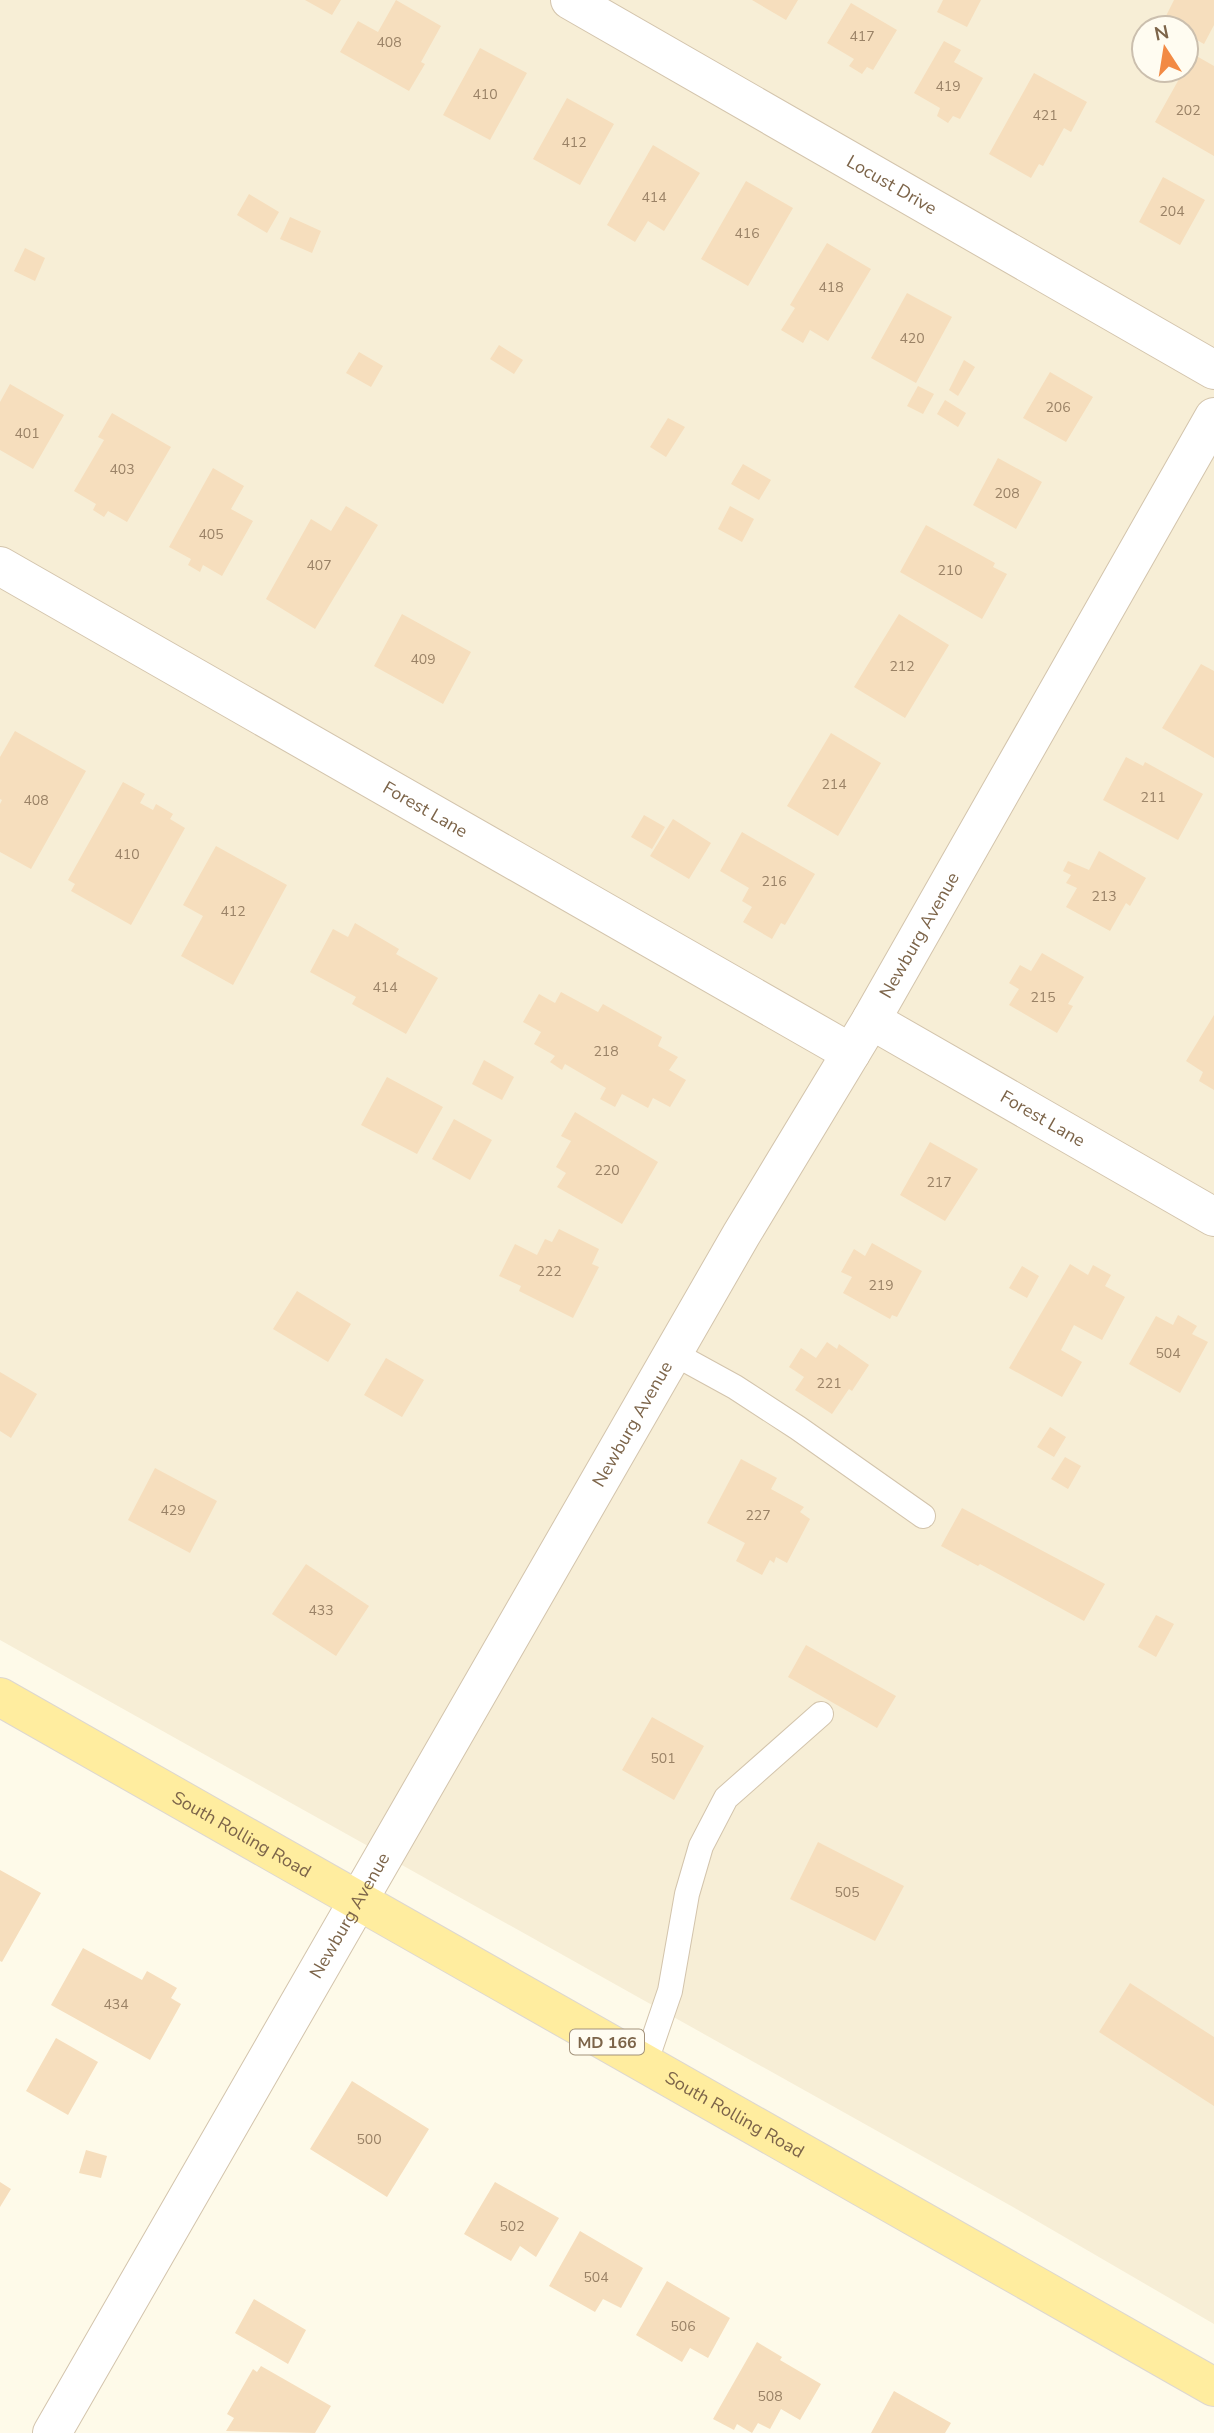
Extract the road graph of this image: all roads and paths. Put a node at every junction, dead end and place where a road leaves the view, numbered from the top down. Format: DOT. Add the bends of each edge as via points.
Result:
graph roads {
  1 [pos="570,0"];
  2 [pos="1214,370"];
  3 [pos="1214,416"];
  4 [pos="0,566"];
  5 [pos="871,1020"];
  6 [pos="851,1053"];
  7 [pos="1214,1217"];
  8 [pos="673,1353"];
  9 [pos="923,1516"];
  10 [pos="0,1697"];
  11 [pos="821,1714"];
  12 [pos="358,1900"];
  13 [pos="645,2064"];
  14 [pos="1214,2387"];
  15 [pos="52,2433"];
  1 -- 2 [label="street, Locust Drive"];
  3 -- 5 [label="street, Newburg Avenue"];
  4 -- 6 [label="street, Forest Lane"];
  5 -- 6 [label="street, Newburg Avenue"];
  5 -- 7 [label="street, Forest Lane"];
  6 -- 8 [label="street, Newburg Avenue"];
  8 -- 9 [label="lane" via="798,1428"];
  8 -- 12 [label="street, Newburg Avenue"];
  10 -- 12 [label="main road, South Rolling Road / MD 166"];
  11 -- 13 [label="lane" via="726,1798 701,1846 687,1894 670,1991"];
  12 -- 13 [label="main road, South Rolling Road / MD 166"];
  12 -- 15 [label="street, Newburg Avenue"];
  13 -- 14 [label="main road, South Rolling Road / MD 166"];
}
